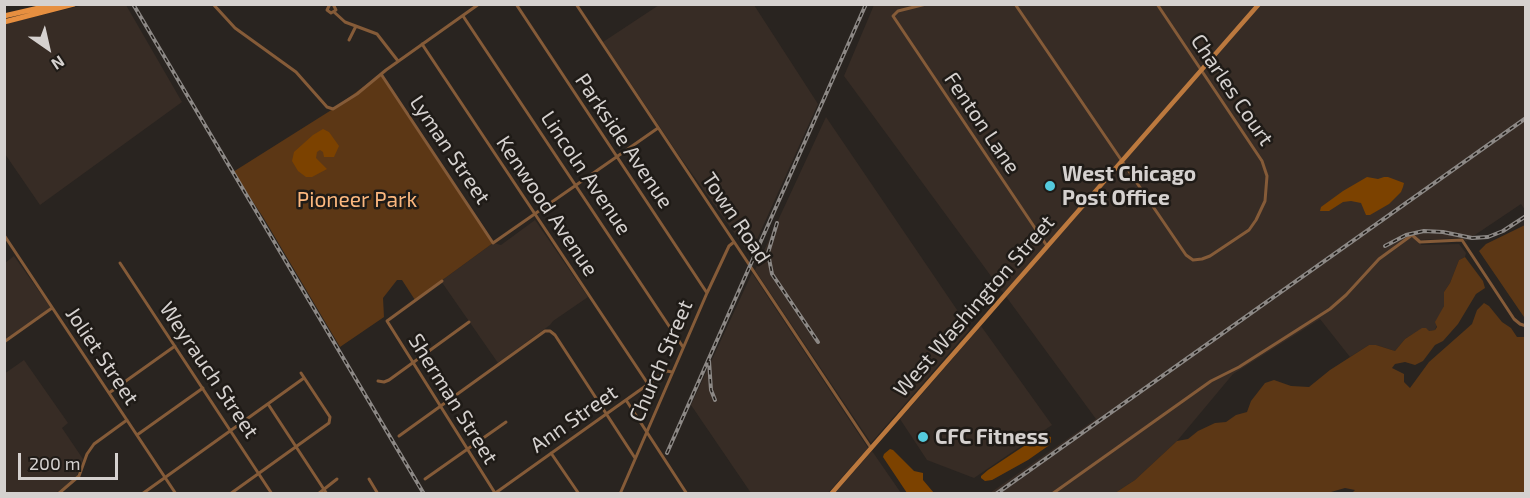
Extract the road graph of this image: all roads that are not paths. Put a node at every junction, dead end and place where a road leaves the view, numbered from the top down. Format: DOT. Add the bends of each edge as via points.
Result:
graph roads {
  1 [pos="56,4"];
  2 [pos="74,4"];
  3 [pos="213,4"];
  4 [pos="331,4"];
  5 [pos="479,4"];
  6 [pos="516,4"];
  7 [pos="576,4"];
  8 [pos="926,4"];
  9 [pos="1016,4"];
  10 [pos="1157,4"];
  11 [pos="1259,4"];
  12 [pos="334,12"];
  13 [pos="4,16"];
  14 [pos="463,16"];
  15 [pos="4,22"];
  16 [pos="356,26"];
  17 [pos="349,40"];
  18 [pos="422,44"];
  19 [pos="398,61"];
  20 [pos="1201,71"];
  21 [pos="381,74"];
  22 [pos="658,128"];
  23 [pos="617,157"];
  24 [pos="1121,162"];
  25 [pos="576,186"];
  26 [pos="535,214"];
  27 [pos="4,235"];
  28 [pos="734,242"];
  29 [pos="1047,247"];
  30 [pos="120,263"];
  31 [pos="442,280"];
  32 [pos="707,293"];
  33 [pos="52,308"];
  34 [pos="469,322"];
  35 [pos="1526,326"];
  36 [pos="4,342"];
  37 [pos="175,346"];
  38 [pos="683,347"];
  39 [pos="413,363"];
  40 [pos="672,372"];
  41 [pos="301,373"];
  42 [pos="304,378"];
  43 [pos="378,381"];
  44 [pos="648,384"];
  45 [pos="203,388"];
  46 [pos="109,393"];
  47 [pos="626,400"];
  48 [pos="268,404"];
  49 [pos="440,407"];
  50 [pos="606,414"];
  51 [pos="127,420"];
  52 [pos="506,422"];
  53 [pos="231,430"];
  54 [pos="646,433"];
  55 [pos="137,435"];
  56 [pos="399,436"];
  57 [pos="296,447"];
  58 [pos="871,448"];
  59 [pos="467,450"];
  60 [pos="551,453"];
  61 [pos="635,458"];
  62 [pos="259,473"];
  63 [pos="165,477"];
  64 [pos="337,479"];
  65 [pos="369,479"];
  66 [pos="425,479"];
  67 [pos="324,489"];
  68 [pos="497,493"];
  69 [pos="58,494"];
  70 [pos="142,494"];
  71 [pos="176,494"];
  72 [pos="230,494"];
  73 [pos="272,494"];
  74 [pos="318,494"];
  75 [pos="327,494"];
  76 [pos="378,494"];
  77 [pos="579,494"];
  78 [pos="620,494"];
  79 [pos="687,494"];
  80 [pos="831,494"];
  81 [pos="1052,494"];
  1 -- 13 [label="main road"];
  2 -- 15 [label="main road"];
  3 -- 21 [label="street" via="235,28 296,72 330,109 337,108"];
  4 -- 12 [label="street" via="336,8"];
  4 -- 12 [label="street" via="327,11"];
  5 -- 14 [label="street"];
  6 -- 23 [label="street, Parkside Avenue"];
  7 -- 22 [label="street, Town Road"];
  8 -- 29 [label="street, Fenton Lane" via="893,16"];
  9 -- 24 [label="street"];
  10 -- 20 [label="street, Charles Court"];
  11 -- 20 [label="main road, West Washington Street"];
  12 -- 16 [label="street"];
  14 -- 18 [label="street"];
  14 -- 25 [label="street, Lincoln Avenue"];
  16 -- 17 [label="street"];
  16 -- 19 [label="street" via="381,38"];
  18 -- 19 [label="street"];
  18 -- 26 [label="street, Kenwood Avenue"];
  19 -- 21 [label="street"];
  20 -- 24 [label="main road, West Washington Street"];
  20 -- 24 [label="street, Charles Court" via="1262,161 1267,189 1262,210 1249,230 1210,256 1193,260"];
  21 -- 26 [label="street, Lyman Street" via="493,243"];
  22 -- 23 [label="street"];
  22 -- 28 [label="street, Town Road"];
  23 -- 25 [label="street"];
  23 -- 32 [label="street, Parkside Avenue"];
  24 -- 29 [label="main road, West Washington Street"];
  25 -- 26 [label="street"];
  25 -- 38 [label="street, Lincoln Avenue"];
  26 -- 44 [label="street, Kenwood Avenue"];
  27 -- 33 [label="street, Joliet Street"];
  28 -- 32 [label="street, Church Street"];
  28 -- 58 [label="street, Town Road"];
  29 -- 58 [label="main road, West Washington Street"];
  30 -- 37 [label="street, Weyrauch Street"];
  31 -- 39 [label="street, Sherman Street" via="387,321"];
  32 -- 38 [label="street, Church Street"];
  33 -- 36 [label="street"];
  33 -- 46 [label="street, Joliet Street"];
  34 -- 39 [label="street"];
  35 -- 81 [label="street" via="1514,319 1462,240 1420,242 1412,235 1379,259 1330,309 1211,381"];
  37 -- 45 [label="street, Weyrauch Street"];
  37 -- 46 [label="street"];
  38 -- 40 [label="street, Church Street"];
  39 -- 43 [label="street" via="384,382"];
  39 -- 49 [label="street, Sherman Street"];
  40 -- 44 [label="street, Ann Street" via="667,371"];
  40 -- 54 [label="street, Church Street"];
  41 -- 42 [label="street"];
  42 -- 48 [label="street"];
  42 -- 57 [label="street" via="330,421"];
  44 -- 47 [label="street, Ann Street"];
  45 -- 53 [label="street, Weyrauch Street"];
  45 -- 55 [label="street"];
  46 -- 51 [label="street, Joliet Street"];
  47 -- 50 [label="street, Ann Street"];
  47 -- 54 [label="street"];
  48 -- 53 [label="street"];
  48 -- 57 [label="street"];
  49 -- 50 [label="street" via="550,331"];
  49 -- 56 [label="street"];
  49 -- 59 [label="street, Sherman Street"];
  50 -- 60 [label="street, Ann Street"];
  50 -- 61 [label="street"];
  51 -- 55 [label="street, Joliet Street"];
  51 -- 69 [label="street" via="94,444 76,479"];
  52 -- 59 [label="street"];
  53 -- 62 [label="street, Weyrauch Street"];
  53 -- 63 [label="street"];
  54 -- 61 [label="street, Church Street"];
  54 -- 79 [label="street"];
  55 -- 63 [label="street, Joliet Street"];
  57 -- 62 [label="street"];
  57 -- 67 [label="street"];
  58 -- 80 [label="main road, West Washington Street"];
  59 -- 66 [label="street"];
  59 -- 68 [label="street, Sherman Street"];
  60 -- 68 [label="street, Ann Street"];
  60 -- 77 [label="street"];
  61 -- 78 [label="street, Church Street"];
  62 -- 72 [label="street"];
  62 -- 73 [label="street, Weyrauch Street"];
  63 -- 70 [label="street"];
  63 -- 71 [label="street, Joliet Street"];
  64 -- 67 [label="street"];
  65 -- 76 [label="street"];
  67 -- 74 [label="street"];
  67 -- 75 [label="street"];
}
